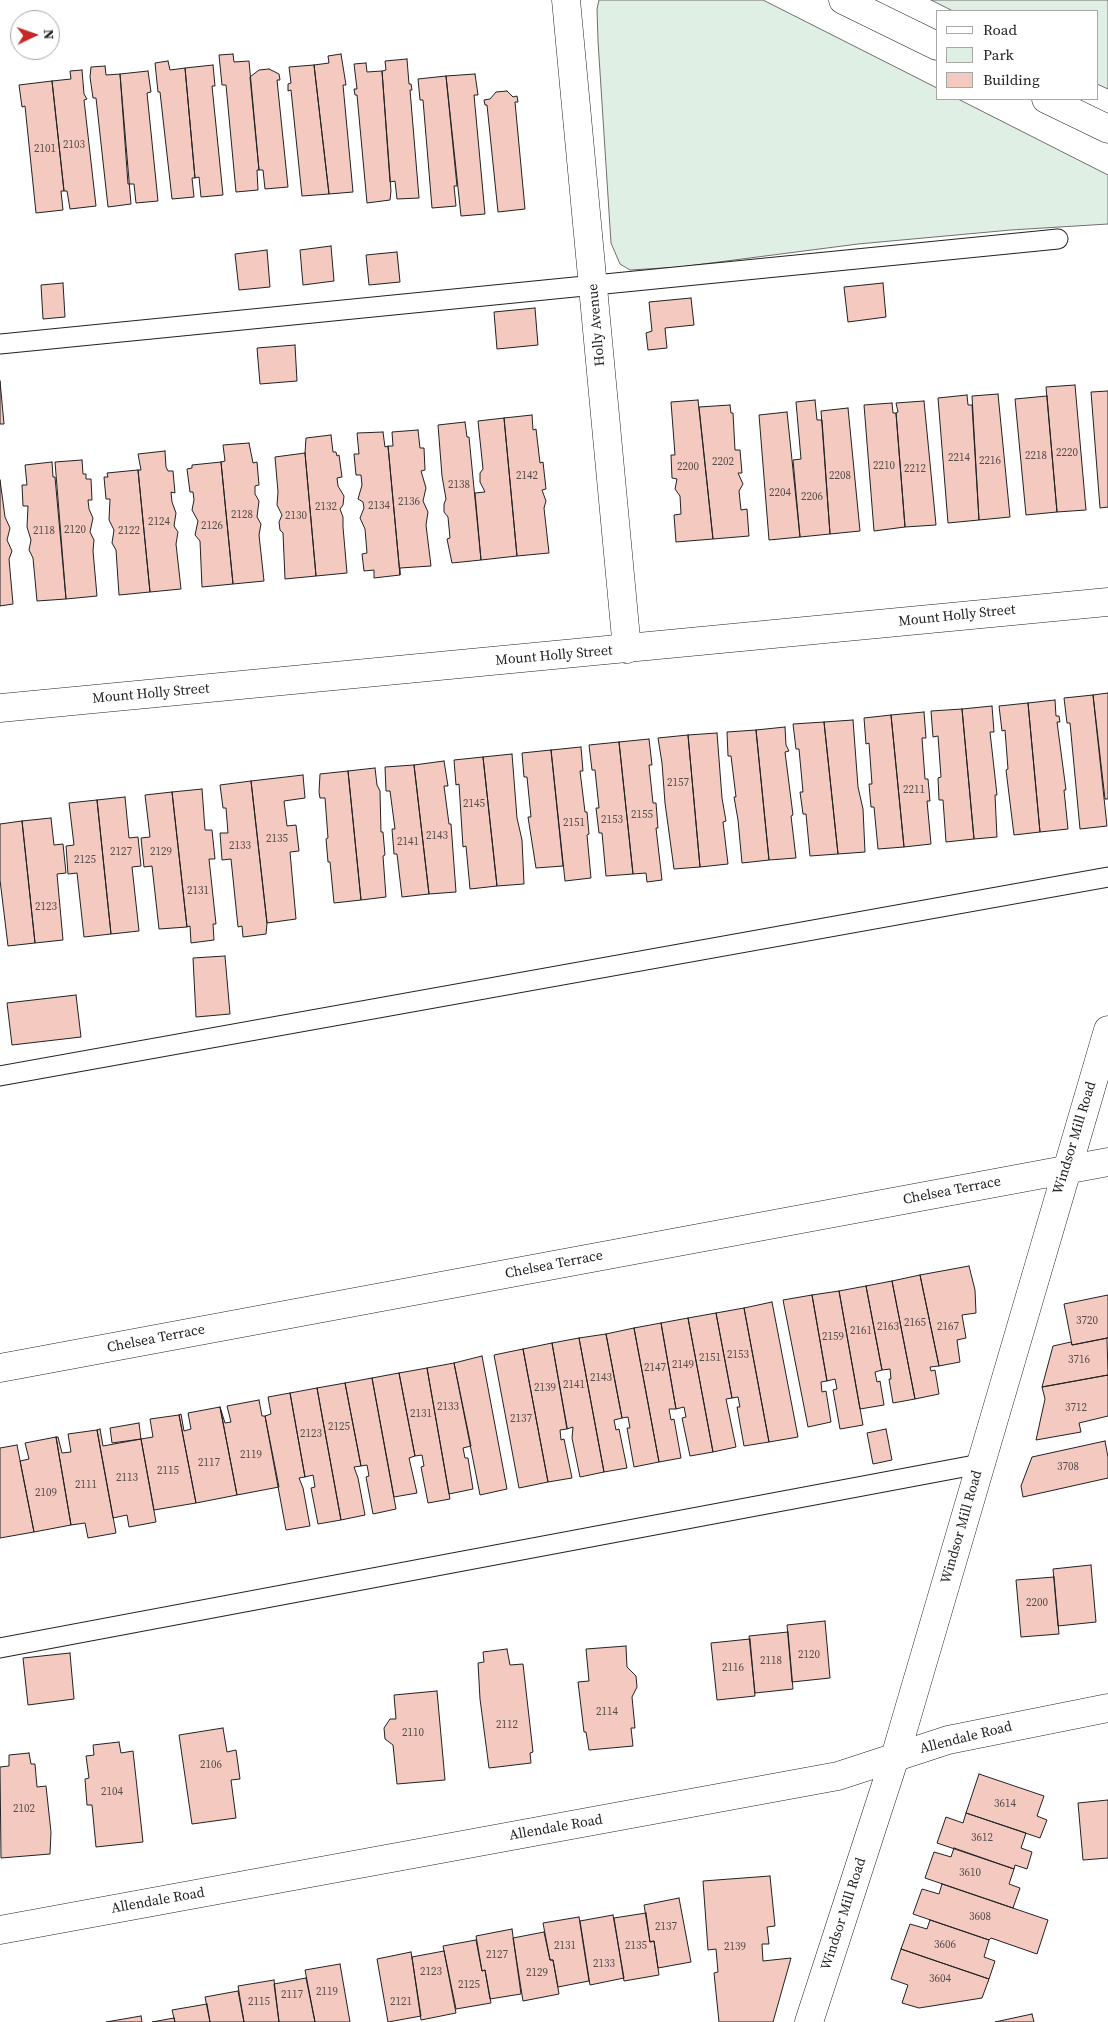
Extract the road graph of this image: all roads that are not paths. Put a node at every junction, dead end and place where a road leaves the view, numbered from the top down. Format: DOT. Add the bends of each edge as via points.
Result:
graph roads {
  1 [pos="566,0"];
  2 [pos="843,0"];
  3 [pos="936,46"];
  4 [pos="1048,100"];
  5 [pos="1108,129"];
  6 [pos="1058,239"];
  7 [pos="593,286"];
  8 [pos="0,344"];
  9 [pos="1108,602"];
  10 [pos="627,649"];
  11 [pos="0,708"];
  12 [pos="1108,877"];
  13 [pos="1108,1030"];
  14 [pos="0,1076"];
  15 [pos="1108,1162"];
  16 [pos="1066,1170"];
  17 [pos="0,1368"];
  18 [pos="980,1464"];
  19 [pos="0,1648"];
  20 [pos="1108,1708"];
  21 [pos="895,1757"];
  22 [pos="0,1930"];
  23 [pos="809,2022"];
  1 -- 7 [label="street, Holly Avenue"];
  2 -- 3 [label="street"];
  4 -- 5 [label="street"];
  6 -- 7 [label="lane"];
  7 -- 8 [label="lane"];
  7 -- 10 [label="street, Holly Avenue"];
  9 -- 10 [label="street, Mount Holly Street"];
  10 -- 11 [label="street, Mount Holly Street"];
  12 -- 14 [label="lane"];
  13 -- 16 [label="street, Windsor Mill Road"];
  15 -- 16 [label="street, Chelsea Terrace"];
  16 -- 17 [label="street, Chelsea Terrace"];
  16 -- 18 [label="street, Windsor Mill Road"];
  18 -- 19 [label="lane"];
  18 -- 21 [label="street, Windsor Mill Road"];
  20 -- 21 [label="street, Allendale Road" via="948,1740"];
  21 -- 22 [label="street, Allendale Road" via="838,1776"];
  21 -- 23 [label="street, Windsor Mill Road"];
}
